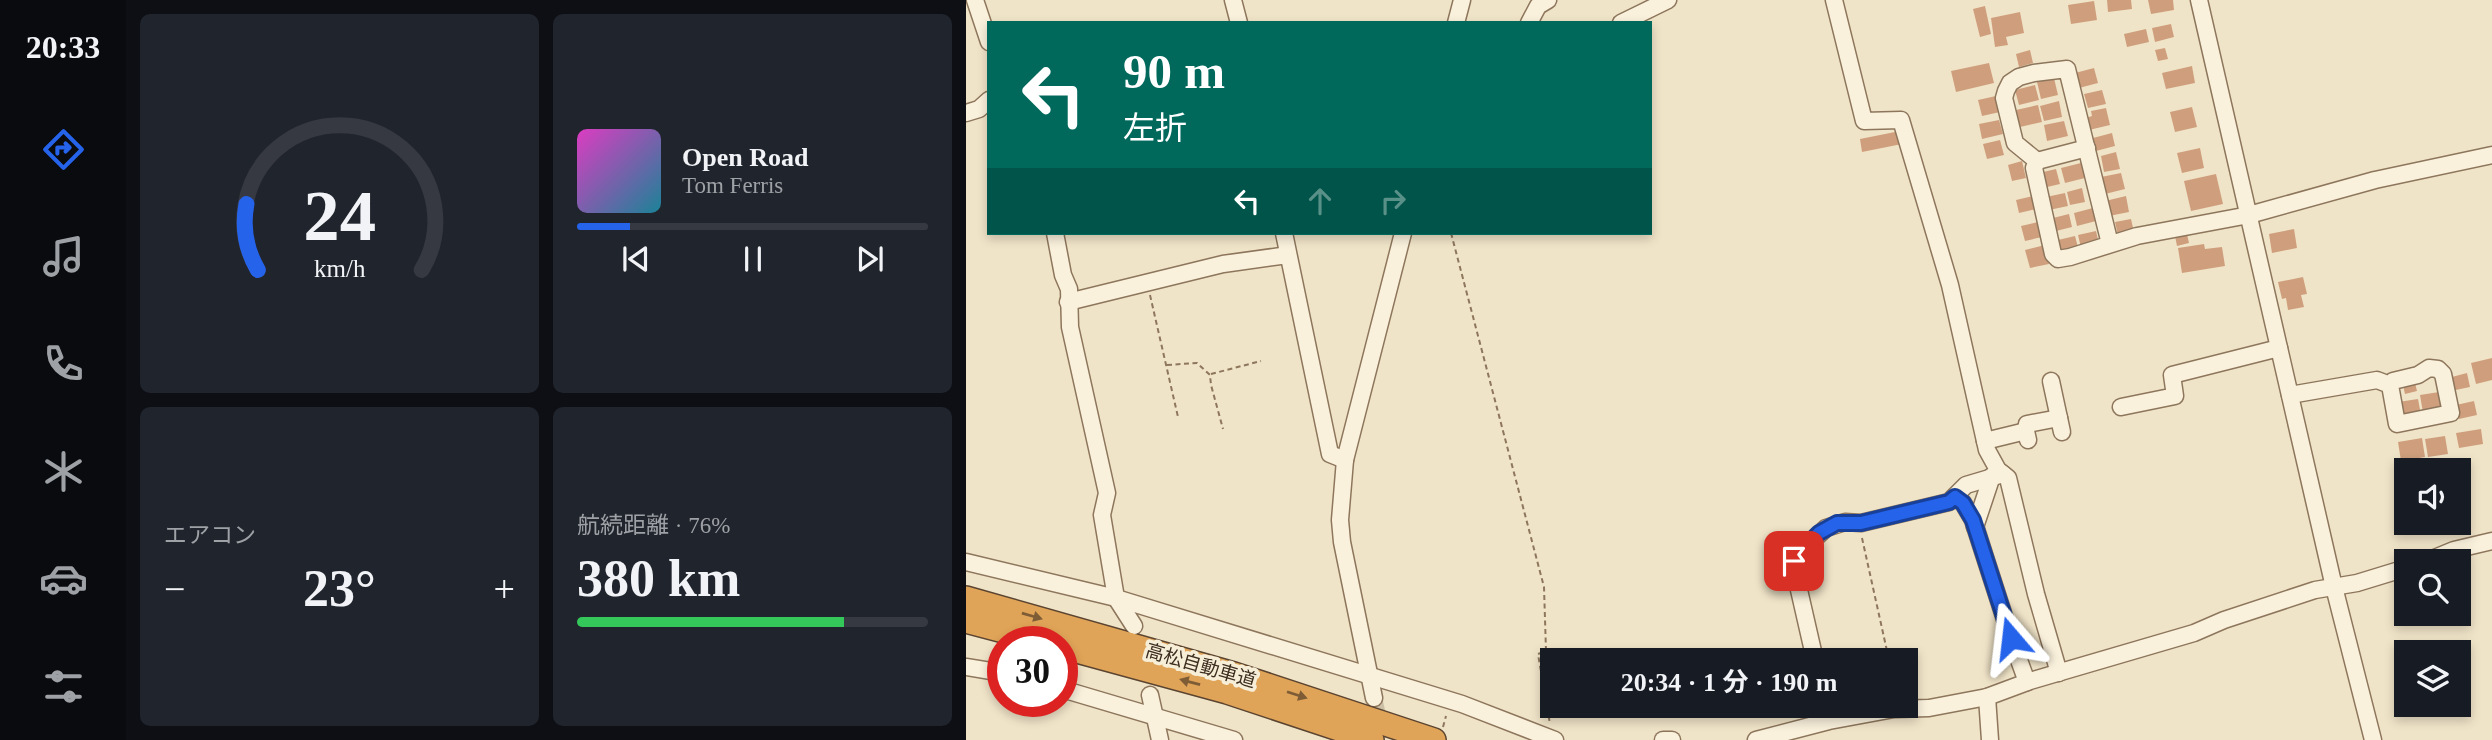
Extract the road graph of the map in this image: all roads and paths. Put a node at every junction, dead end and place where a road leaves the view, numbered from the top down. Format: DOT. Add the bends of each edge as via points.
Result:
graph roads {
  1 [pos="975,0"];
  2 [pos="1233,0"];
  3 [pos="1462,0"];
  4 [pos="1548,0"];
  5 [pos="1668,0"];
  6 [pos="1834,0"];
  7 [pos="2199,0"];
  8 [pos="1238,21"];
  9 [pos="1457,21"];
  10 [pos="1530,21"];
  11 [pos="1625,21"];
  12 [pos="987,36"];
  13 [pos="987,102"];
  14 [pos="966,113"];
  15 [pos="2087,148"];
  16 [pos="2492,155"];
  17 [pos="2037,161"];
  18 [pos="2249,215"];
  19 [pos="1055,235"];
  20 [pos="1284,235"];
  21 [pos="1402,235"];
  22 [pos="1452,235"];
  23 [pos="2110,244"];
  24 [pos="1288,254"];
  25 [pos="1148,284"];
  26 [pos="1068,302"];
  27 [pos="2279,348"];
  28 [pos="1261,362"];
  29 [pos="1166,365"];
  30 [pos="1210,375"];
  31 [pos="2050,381"];
  32 [pos="2390,385"];
  33 [pos="2290,395"];
  34 [pos="2121,408"];
  35 [pos="1178,416"];
  36 [pos="1223,429"];
  37 [pos="1985,441"];
  38 [pos="1345,460"];
  39 [pos="1997,475"];
  40 [pos="1955,497"];
  41 [pos="1859,523"];
  42 [pos="1975,527"];
  43 [pos="2492,541"];
  44 [pos="2458,549"];
  45 [pos="966,562"];
  46 [pos="2394,572"];
  47 [pos="2334,586"];
  48 [pos="966,598"];
  49 [pos="1116,598"];
  50 [pos="966,621"];
  51 [pos="1134,626"];
  52 [pos="987,627"];
  53 [pos="1812,648"];
  54 [pos="1886,648"];
  55 [pos="1078,651"];
  56 [pos="966,667"];
  57 [pos="987,670"];
  58 [pos="2059,673"];
  59 [pos="1370,675"];
  60 [pos="2028,682"];
  61 [pos="1078,694"];
  62 [pos="1150,695"];
  63 [pos="1987,697"];
  64 [pos="1374,698"];
  65 [pos="1918,708"];
  66 [pos="1154,715"];
  67 [pos="1814,718"];
  68 [pos="1160,740"];
  69 [pos="1234,740"];
  70 [pos="1372,740"];
  71 [pos="1434,740"];
  72 [pos="1554,740"];
  73 [pos="1662,740"];
  74 [pos="1672,740"];
  75 [pos="1756,740"];
  76 [pos="1990,740"];
  77 [pos="2373,740"];
  1 -- 12 [label="street"];
  2 -- 8 [label="street"];
  3 -- 9 [label="street"];
  4 -- 10 [label="street" via="1538,6"];
  5 -- 11 [label="street"];
  6 -- 37 [label="street" via="1864,121 1902,120 1950,285"];
  7 -- 18 [label="street"];
  13 -- 14 [label="street"];
  15 -- 17 [label="street"];
  15 -- 17 [label="street" via="2067,69 2034,73 2010,83 2004,98 2015,143"];
  15 -- 23 [label="street"];
  16 -- 18 [label="street" via="2375,180"];
  17 -- 23 [label="street" via="2034,168 2053,254 2058,259 2070,257"];
  18 -- 23 [label="street"];
  18 -- 27 [label="street"];
  19 -- 26 [label="street"];
  20 -- 24 [label="street"];
  21 -- 38 [label="street"];
  22 -- 72 [label="path" via="1544,587 1546,651 1538,654"];
  24 -- 25 [label="street" via="1223,264"];
  24 -- 38 [label="street" via="1331,454"];
  25 -- 26 [label="street"];
  25 -- 29 [label="path"];
  26 -- 49 [label="street" via="1107,493 1102,515"];
  27 -- 33 [label="street"];
  27 -- 34 [label="street" via="2172,375 2175,396"];
  28 -- 30 [label="path"];
  29 -- 30 [label="path" via="1198,363"];
  29 -- 35 [label="path"];
  30 -- 36 [label="path"];
  31 -- 37 [label="street" via="2061,425 2027,424 2027,436"];
  32 -- 33 [label="street" via="2377,380"];
  33 -- 47 [label="street"];
  37 -- 39 [label="street"];
  38 -- 59 [label="street" via="1342,542"];
  39 -- 40 [label="street" via="1966,485"];
  39 -- 42 [label="street"];
  39 -- 58 [label="street" via="2008,478"];
  40 -- 41 [label="street"];
  40 -- 42 [label="street"];
  41 -- 53 [label="street" via="1826,528 1794,561"];
  41 -- 54 [label="path"];
  42 -- 60 [label="street"];
  43 -- 44 [label="street"];
  45 -- 49 [label="street"];
  46 -- 47 [label="street"];
  47 -- 58 [label="street"];
  47 -- 77 [label="street"];
  48 -- 71 [label="highway, 高松自動車道, one-way" via="1234,674"];
  49 -- 51 [label="street"];
  49 -- 59 [label="street"];
  50 -- 52 [label="highway"];
  70 -- 55 [label="highway, 高松自動車道, one-way" via="1227,692"];
  56 -- 57 [label="street"];
  58 -- 60 [label="street"];
  59 -- 64 [label="street"];
  59 -- 72 [label="street"];
  60 -- 63 [label="street"];
  61 -- 66 [label="street"];
  62 -- 66 [label="street"];
  63 -- 65 [label="street"];
  63 -- 76 [label="street"];
  66 -- 68 [label="street"];
  66 -- 69 [label="street"];
  67 -- 75 [label="street"];
  73 -- 74 [label="street"];
}
